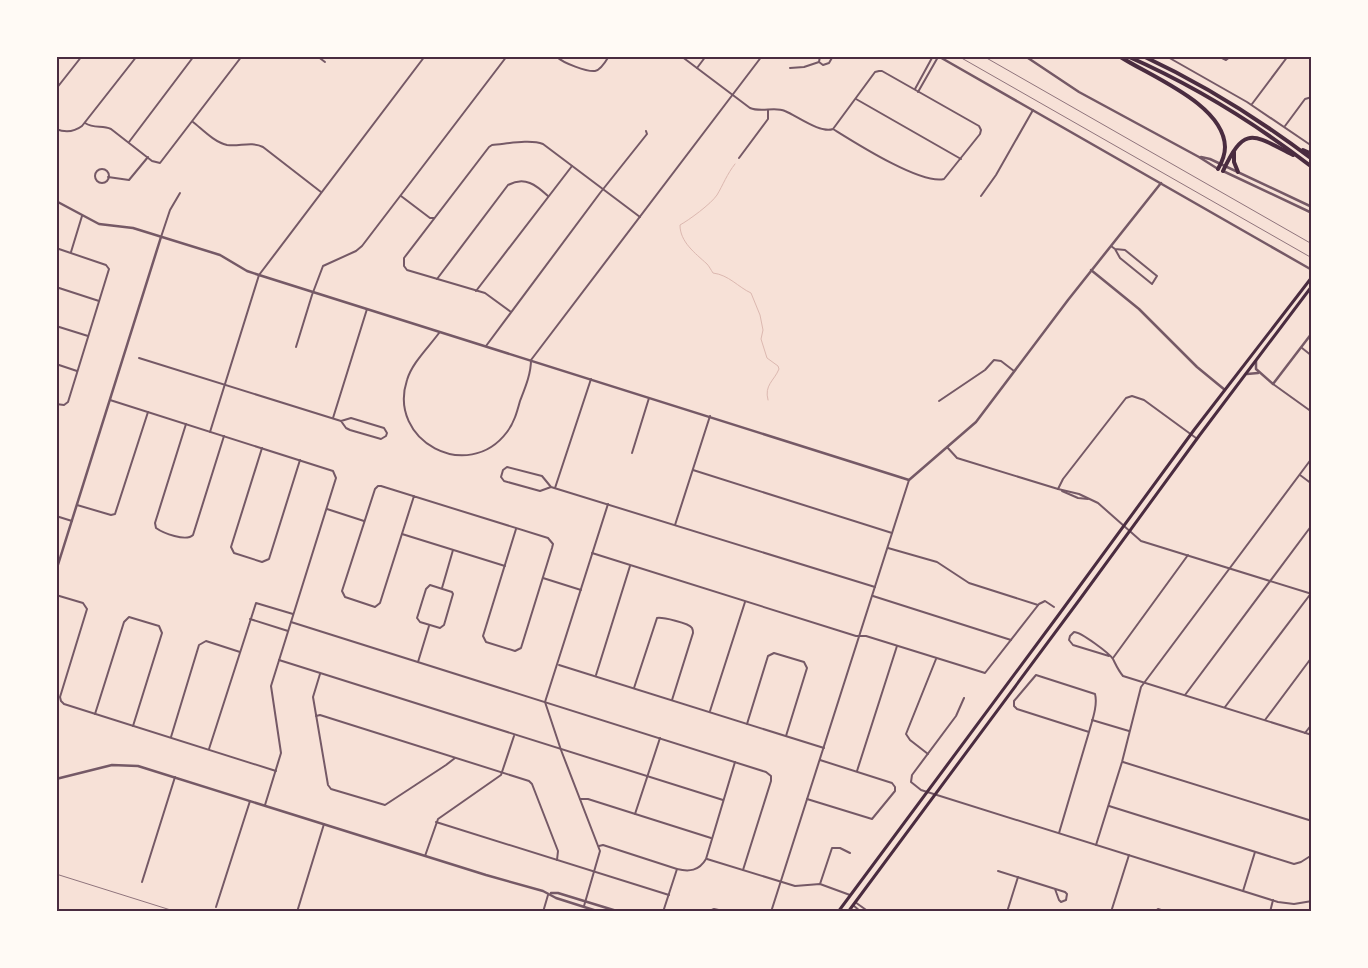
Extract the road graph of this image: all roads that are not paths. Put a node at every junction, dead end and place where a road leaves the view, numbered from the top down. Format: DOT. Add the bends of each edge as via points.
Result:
graph roads {
  1 [pos="82,56"];
  2 [pos="137,56"];
  3 [pos="194,56"];
  4 [pos="242,56"];
  5 [pos="317,56"];
  6 [pos="425,56"];
  7 [pos="507,56"];
  8 [pos="558,56"];
  9 [pos="609,56"];
  10 [pos="681,56"];
  11 [pos="706,56"];
  12 [pos="762,56"];
  13 [pos="820,56"];
  14 [pos="833,56"];
  15 [pos="933,56"];
  16 [pos="938,56"];
  17 [pos="1025,56"];
  18 [pos="1119,56"];
  19 [pos="1127,56"];
  20 [pos="1143,56"];
  21 [pos="1166,56"];
  22 [pos="1218,56"];
  23 [pos="1231,56"];
  24 [pos="1288,56"];
  25 [pos="325,62"];
  26 [pos="819,62"];
  27 [pos="697,68"];
  28 [pos="790,68"];
  29 [pos="56,89"];
  30 [pos="914,89"];
  31 [pos="918,92"];
  32 [pos="733,96"];
  33 [pos="1312,97"];
  34 [pos="856,98"];
  35 [pos="1252,105"];
  36 [pos="768,110"];
  37 [pos="1033,110"];
  38 [pos="193,122"];
  39 [pos="85,123"];
  40 [pos="1285,126"];
  41 [pos="56,129"];
  42 [pos="833,129"];
  43 [pos="646,131"];
  44 [pos="128,142"];
  45 [pos="1294,146"];
  46 [pos="1312,146"];
  47 [pos="1234,152"];
  48 [pos="1312,154"];
  49 [pos="148,157"];
  50 [pos="739,158"];
  51 [pos="961,159"];
  52 [pos="1312,159"];
  53 [pos="1304,161"];
  54 [pos="572,166"];
  55 [pos="1312,167"];
  56 [pos="1222,168"];
  57 [pos="1238,172"];
  58 [pos="108,177"];
  59 [pos="1161,182"];
  60 [pos="604,190"];
  61 [pos="321,192"];
  62 [pos="180,193"];
  63 [pos="401,196"];
  64 [pos="548,196"];
  65 [pos="981,196"];
  66 [pos="56,201"];
  67 [pos="1312,207"];
  68 [pos="1312,213"];
  69 [pos="82,216"];
  70 [pos="640,217"];
  71 [pos="434,218"];
  72 [pos="161,237"];
  73 [pos="1111,246"];
  74 [pos="56,248"];
  75 [pos="1115,249"];
  76 [pos="70,253"];
  77 [pos="1091,270"];
  78 [pos="1312,270"];
  79 [pos="259,275"];
  80 [pos="1312,277"];
  81 [pos="437,279"];
  82 [pos="1312,286"];
  83 [pos="56,287"];
  84 [pos="476,291"];
  85 [pos="314,292"];
  86 [pos="99,301"];
  87 [pos="367,309"];
  88 [pos="511,312"];
  89 [pos="56,326"];
  90 [pos="440,332"];
  91 [pos="1312,333"];
  92 [pos="88,336"];
  93 [pos="486,346"];
  94 [pos="296,348"];
  95 [pos="1301,348"];
  96 [pos="1312,356"];
  97 [pos="140,358"];
  98 [pos="1257,359"];
  99 [pos="531,360"];
  100 [pos="56,364"];
  101 [pos="77,371"];
  102 [pos="1014,371"];
  103 [pos="1259,373"];
  104 [pos="1247,374"];
  105 [pos="591,379"];
  106 [pos="225,384"];
  107 [pos="1274,384"];
  108 [pos="1225,390"];
  109 [pos="650,398"];
  110 [pos="110,400"];
  111 [pos="939,401"];
  112 [pos="56,404"];
  113 [pos="148,412"];
  114 [pos="1312,412"];
  115 [pos="710,416"];
  116 [pos="333,418"];
  117 [pos="341,420"];
  118 [pos="186,424"];
  119 [pos="210,432"];
  120 [pos="1190,435"];
  121 [pos="224,436"];
  122 [pos="1197,439"];
  123 [pos="947,447"];
  124 [pos="262,448"];
  125 [pos="632,453"];
  126 [pos="1312,458"];
  127 [pos="300,460"];
  128 [pos="693,470"];
  129 [pos="1300,475"];
  130 [pos="909,480"];
  131 [pos="1312,484"];
  132 [pos="552,487"];
  133 [pos="555,488"];
  134 [pos="1058,489"];
  135 [pos="414,496"];
  136 [pos="608,504"];
  137 [pos="77,505"];
  138 [pos="327,509"];
  139 [pos="56,516"];
  140 [pos="72,521"];
  141 [pos="364,521"];
  142 [pos="676,525"];
  143 [pos="1312,525"];
  144 [pos="1124,526"];
  145 [pos="516,529"];
  146 [pos="1130,532"];
  147 [pos="892,533"];
  148 [pos="402,534"];
  149 [pos="888,548"];
  150 [pos="453,550"];
  151 [pos="592,554"];
  152 [pos="1188,556"];
  153 [pos="505,566"];
  154 [pos="630,566"];
  155 [pos="1230,568"];
  156 [pos="56,571"];
  157 [pos="543,578"];
  158 [pos="1270,581"];
  159 [pos="875,587"];
  160 [pos="442,588"];
  161 [pos="581,590"];
  162 [pos="1311,593"];
  163 [pos="56,595"];
  164 [pos="873,596"];
  165 [pos="744,602"];
  166 [pos="1038,605"];
  167 [pos="1054,607"];
  168 [pos="293,614"];
  169 [pos="250,619"];
  170 [pos="291,622"];
  171 [pos="430,625"];
  172 [pos="288,631"];
  173 [pos="860,636"];
  174 [pos="1012,640"];
  175 [pos="897,646"];
  176 [pos="240,652"];
  177 [pos="1110,656"];
  178 [pos="936,658"];
  179 [pos="1112,658"];
  180 [pos="1312,658"];
  181 [pos="279,660"];
  182 [pos="418,662"];
  183 [pos="558,664"];
  184 [pos="320,674"];
  185 [pos="596,676"];
  186 [pos="1144,682"];
  187 [pos="634,688"];
  188 [pos="1185,695"];
  189 [pos="964,698"];
  190 [pos="672,700"];
  191 [pos="546,702"];
  192 [pos="1225,707"];
  193 [pos="709,712"];
  194 [pos="95,714"];
  195 [pos="316,716"];
  196 [pos="1092,720"];
  197 [pos="1265,720"];
  198 [pos="748,724"];
  199 [pos="1312,724"];
  200 [pos="133,726"];
  201 [pos="1129,731"];
  202 [pos="1089,732"];
  203 [pos="1305,733"];
  204 [pos="514,735"];
  205 [pos="1312,735"];
  206 [pos="786,736"];
  207 [pos="171,737"];
  208 [pos="660,738"];
  209 [pos="824,748"];
  210 [pos="209,749"];
  211 [pos="561,750"];
  212 [pos="928,754"];
  213 [pos="455,758"];
  214 [pos="820,760"];
  215 [pos="736,762"];
  216 [pos="1122,762"];
  217 [pos="276,771"];
  218 [pos="856,771"];
  219 [pos="502,772"];
  220 [pos="648,776"];
  221 [pos="175,777"];
  222 [pos="56,779"];
  223 [pos="927,792"];
  224 [pos="935,794"];
  225 [pos="580,799"];
  226 [pos="723,800"];
  227 [pos="807,800"];
  228 [pos="250,801"];
  229 [pos="265,805"];
  230 [pos="1109,806"];
  231 [pos="635,814"];
  232 [pos="1312,821"];
  233 [pos="436,822"];
  234 [pos="324,824"];
  235 [pos="1059,833"];
  236 [pos="711,838"];
  237 [pos="1096,845"];
  238 [pos="599,846"];
  239 [pos="1255,852"];
  240 [pos="850,853"];
  241 [pos="1129,855"];
  242 [pos="1312,855"];
  243 [pos="425,856"];
  244 [pos="706,859"];
  245 [pos="557,860"];
  246 [pos="677,869"];
  247 [pos="743,870"];
  248 [pos="998,871"];
  249 [pos="595,872"];
  250 [pos="1018,877"];
  251 [pos="142,882"];
  252 [pos="780,882"];
  253 [pos="820,884"];
  254 [pos="1055,889"];
  255 [pos="1243,891"];
  256 [pos="549,893"];
  257 [pos="669,895"];
  258 [pos="850,895"];
  259 [pos="1273,900"];
  260 [pos="586,901"];
  261 [pos="1312,901"];
  262 [pos="855,902"];
  263 [pos="852,905"];
  264 [pos="584,906"];
  265 [pos="216,907"];
  266 [pos="297,912"];
  267 [pos="543,912"];
  268 [pos="600,912"];
  269 [pos="620,912"];
  270 [pos="663,912"];
  271 [pos="706,912"];
  272 [pos="728,912"];
  273 [pos="771,912"];
  274 [pos="838,912"];
  275 [pos="848,912"];
  276 [pos="861,912"];
  277 [pos="869,912"];
  278 [pos="1007,912"];
  279 [pos="1111,912"];
  280 [pos="1154,912"];
  281 [pos="1167,912"];
  282 [pos="1270,912"];
  1 -- 29 [label="street"];
  2 -- 39 [label="street"];
  3 -- 44 [label="street"];
  4 -- 38 [label="street"];
  5 -- 25 [label="street"];
  6 -- 61 [label="street"];
  7 -- 63 [label="street"];
  8 -- 9 [label="street" via="563,63 594,71"];
  10 -- 27 [label="street"];
  11 -- 27 [label="street"];
  12 -- 32 [label="street"];
  13 -- 26 [label="street"];
  14 -- 26 [label="street" via="826,64"];
  15 -- 30 [label="street"];
  16 -- 31 [label="street"];
  16 -- 37 [label="street"];
  17 -- 56 [label="street" via="1079,92"];
  18 -- 56 [label="highway" via="1190,98 1209,114 1223,139"];
  19 -- 53 [label="highway" via="1221,105"];
  20 -- 45 [label="highway" via="1215,94"];
  21 -- 35 [label="street"];
  22 -- 23 [label="street" via="1226,60"];
  24 -- 35 [label="street"];
  26 -- 28 [label="street"];
  27 -- 32 [label="street"];
  30 -- 31 [label="street"];
  30 -- 34 [label="street" via="879,70"];
  31 -- 51 [label="street" via="979,126 980,134"];
  32 -- 36 [label="street" via="755,110"];
  32 -- 70 [label="street"];
  33 -- 40 [label="street" via="1305,99"];
  34 -- 42 [label="street"];
  34 -- 51 [label="street"];
  35 -- 40 [label="street"];
  36 -- 42 [label="street" via="780,109 822,129"];
  36 -- 50 [label="street" via="768,119"];
  37 -- 59 [label="street"];
  37 -- 65 [label="street"];
  38 -- 49 [label="street" via="162,162 157,163"];
  38 -- 61 [label="street" via="220,143 263,147"];
  39 -- 41 [label="street" via="71,132"];
  39 -- 44 [label="street" via="94,128 106,127"];
  40 -- 46 [label="street"];
  42 -- 51 [label="street" via="906,170 937,179 944,179"];
  43 -- 60 [label="street" via="647,134"];
  44 -- 49 [label="street"];
  45 -- 48 [label="highway"];
  45 -- 52 [label="highway"];
  47 -- 53 [label="highway" via="1244,140 1256,137"];
  47 -- 56 [label="highway"];
  47 -- 57 [label="highway"];
  49 -- 58 [label="street" via="129,180"];
  53 -- 55 [label="highway"];
  54 -- 60 [label="street"];
  54 -- 64 [label="street"];
  54 -- 71 [label="street" via="538,142 492,145"];
  56 -- 57 [label="street"];
  56 -- 68 [label="street"];
  57 -- 67 [label="street"];
  58 -- 58 [label="street" via="101,183 95,175 103,170"];
  59 -- 73 [label="street"];
  59 -- 78 [label="street"];
  60 -- 70 [label="street"];
  60 -- 88 [label="street"];
  61 -- 79 [label="street"];
  62 -- 72 [label="street"];
  63 -- 71 [label="street"];
  63 -- 85 [label="street" via="362,246 323,266"];
  64 -- 81 [label="street" via="532,182 508,185"];
  64 -- 84 [label="street"];
  66 -- 69 [label="street"];
  69 -- 72 [label="street" via="99,224 133,228"];
  69 -- 76 [label="street"];
  70 -- 99 [label="street"];
  71 -- 81 [label="street" via="404,258 404,263 407,270"];
  72 -- 79 [label="street" via="220,255"];
  72 -- 110 [label="street"];
  73 -- 75 [label="street"];
  73 -- 77 [label="street"];
  74 -- 76 [label="street"];
  75 -- 75 [label="street" via="1120,258 1152,284 1157,276 1125,250"];
  76 -- 86 [label="street" via="106,265 109,269"];
  77 -- 102 [label="street"];
  77 -- 108 [label="street" via="1135,306 1202,372"];
  79 -- 85 [label="street"];
  79 -- 106 [label="street"];
  80 -- 108 [label="main road"];
  81 -- 84 [label="street"];
  82 -- 98 [label="main road"];
  83 -- 86 [label="street"];
  84 -- 88 [label="street" via="485,293"];
  85 -- 87 [label="street"];
  85 -- 94 [label="street"];
  86 -- 92 [label="street"];
  87 -- 90 [label="street"];
  87 -- 116 [label="street"];
  88 -- 93 [label="street"];
  89 -- 92 [label="street"];
  90 -- 93 [label="street"];
  90 -- 99 [label="street" via="409,374 404,400 411,427 428,445 447,454 476,454 494,445 507,432 520,404"];
  91 -- 95 [label="street"];
  92 -- 101 [label="street"];
  93 -- 99 [label="street"];
  95 -- 96 [label="street"];
  95 -- 107 [label="street"];
  97 -- 106 [label="street"];
  98 -- 103 [label="street" via="1255,368"];
  98 -- 104 [label="main road"];
  99 -- 105 [label="street"];
  100 -- 101 [label="street"];
  101 -- 112 [label="street" via="68,402"];
  102 -- 111 [label="street" via="994,360"];
  102 -- 123 [label="street" via="975,424"];
  103 -- 104 [label="street"];
  103 -- 107 [label="street"];
  104 -- 122 [label="main road"];
  105 -- 109 [label="street"];
  105 -- 133 [label="street"];
  106 -- 116 [label="street"];
  106 -- 119 [label="street"];
  107 -- 114 [label="street"];
  108 -- 120 [label="main road"];
  109 -- 115 [label="street"];
  109 -- 125 [label="street"];
  110 -- 113 [label="street"];
  110 -- 137 [label="street"];
  113 -- 118 [label="street"];
  113 -- 137 [label="street" via="115,514"];
  115 -- 128 [label="street"];
  115 -- 130 [label="street"];
  116 -- 117 [label="street"];
  117 -- 117 [label="street" via="350,430 381,439 387,433 384,428 351,418"];
  118 -- 119 [label="street"];
  118 -- 121 [label="street" via="155,524 158,530 172,535 186,539 193,535"];
  119 -- 121 [label="street"];
  120 -- 122 [label="street"];
  120 -- 134 [label="street" via="1144,400 1132,396 1126,398"];
  120 -- 144 [label="main road"];
  121 -- 124 [label="street"];
  122 -- 146 [label="main road"];
  123 -- 130 [label="street"];
  123 -- 134 [label="street" via="957,458"];
  124 -- 127 [label="street"];
  124 -- 127 [label="street" via="231,547 234,553 248,558 262,562 268,559"];
  126 -- 129 [label="street"];
  127 -- 138 [label="street" via="336,474"];
  128 -- 142 [label="street"];
  128 -- 147 [label="street"];
  129 -- 131 [label="street"];
  129 -- 155 [label="street"];
  130 -- 147 [label="street"];
  132 -- 132 [label="street" via="542,476 507,467 501,477 504,481 540,491"];
  132 -- 133 [label="street"];
  133 -- 136 [label="street"];
  134 -- 144 [label="street" via="1077,493 1102,506"];
  135 -- 141 [label="street" via="378,486"];
  135 -- 145 [label="street"];
  135 -- 148 [label="street"];
  136 -- 142 [label="street"];
  136 -- 151 [label="street"];
  137 -- 140 [label="street"];
  138 -- 141 [label="street"];
  138 -- 168 [label="street"];
  139 -- 140 [label="street"];
  140 -- 156 [label="street"];
  141 -- 148 [label="street" via="342,591 344,597 375,607 380,603"];
  142 -- 159 [label="street"];
  143 -- 158 [label="street"];
  144 -- 146 [label="street"];
  144 -- 223 [label="main road"];
  145 -- 153 [label="street"];
  145 -- 157 [label="street" via="548,538 553,544"];
  146 -- 152 [label="street" via="1141,541"];
  146 -- 224 [label="main road"];
  147 -- 149 [label="street"];
  148 -- 150 [label="street"];
  149 -- 159 [label="street"];
  149 -- 166 [label="street" via="937,562 969,583"];
  150 -- 153 [label="street"];
  150 -- 160 [label="street"];
  151 -- 154 [label="street"];
  151 -- 161 [label="street"];
  152 -- 155 [label="street"];
  152 -- 179 [label="street"];
  153 -- 157 [label="street" via="483,636 486,642 515,651 520,648"];
  154 -- 165 [label="street"];
  154 -- 185 [label="street"];
  155 -- 158 [label="street"];
  155 -- 186 [label="street"];
  157 -- 161 [label="street"];
  158 -- 162 [label="street"];
  158 -- 188 [label="street"];
  159 -- 164 [label="street"];
  160 -- 171 [label="street" via="452,592 454,597 444,626"];
  160 -- 171 [label="street" via="430,585 426,589 417,618"];
  161 -- 183 [label="street"];
  162 -- 192 [label="street"];
  163 -- 194 [label="street" via="83,603 88,609 61,701"];
  164 -- 173 [label="street"];
  164 -- 174 [label="street"];
  165 -- 173 [label="street"];
  165 -- 193 [label="street"];
  166 -- 167 [label="street" via="1043,601"];
  166 -- 174 [label="street"];
  168 -- 169 [label="street" via="256,603"];
  168 -- 170 [label="street"];
  169 -- 172 [label="street"];
  169 -- 176 [label="street"];
  170 -- 172 [label="street"];
  170 -- 182 [label="street"];
  171 -- 182 [label="street"];
  172 -- 181 [label="street"];
  173 -- 175 [label="street"];
  173 -- 209 [label="street"];
  174 -- 178 [label="street" via="985,673"];
  175 -- 178 [label="street"];
  175 -- 218 [label="street"];
  176 -- 207 [label="street" via="206,641 199,645"];
  176 -- 210 [label="street"];
  177 -- 177 [label="street" via="1079,633 1074,632 1070,636 1073,645"];
  177 -- 179 [label="street"];
  178 -- 212 [label="street" via="906,734"];
  179 -- 186 [label="street" via="1123,676"];
  180 -- 197 [label="street"];
  181 -- 184 [label="street"];
  181 -- 217 [label="street" via="271,686 281,746"];
  182 -- 191 [label="street"];
  183 -- 185 [label="street"];
  183 -- 191 [label="street"];
  184 -- 195 [label="street" via="313,697"];
  184 -- 204 [label="street"];
  185 -- 187 [label="street"];
  186 -- 188 [label="street"];
  186 -- 201 [label="street"];
  187 -- 190 [label="street"];
  187 -- 190 [label="street" via="657,618 676,621 690,626 693,633"];
  188 -- 192 [label="street"];
  189 -- 212 [label="street" via="956,716"];
  190 -- 193 [label="street"];
  191 -- 208 [label="street"];
  191 -- 211 [label="street"];
  192 -- 197 [label="street"];
  193 -- 198 [label="street"];
  194 -- 200 [label="street"];
  194 -- 200 [label="street" via="124,622 129,617 142,620 159,626 162,633"];
  195 -- 213 [label="street"];
  195 -- 213 [label="street" via="330,787 382,805 387,805"];
  196 -- 201 [label="street"];
  196 -- 202 [label="street"];
  196 -- 202 [label="street" via="1095,694 1039,675 1033,676 1014,701 1017,709"];
  197 -- 203 [label="street"];
  198 -- 206 [label="street"];
  198 -- 206 [label="street" via="768,656 774,653 804,662 807,668"];
  199 -- 203 [label="street"];
  200 -- 207 [label="street"];
  201 -- 216 [label="street"];
  202 -- 235 [label="street"];
  203 -- 205 [label="street"];
  204 -- 211 [label="street"];
  204 -- 219 [label="street"];
  206 -- 209 [label="street"];
  207 -- 210 [label="street"];
  208 -- 215 [label="street"];
  208 -- 220 [label="street"];
  209 -- 214 [label="street"];
  210 -- 217 [label="street"];
  211 -- 220 [label="street"];
  211 -- 225 [label="street"];
  212 -- 223 [label="street" via="910,779"];
  213 -- 219 [label="street"];
  214 -- 218 [label="street"];
  214 -- 227 [label="street"];
  215 -- 226 [label="street"];
  215 -- 247 [label="street" via="766,772 772,780"];
  216 -- 230 [label="street"];
  216 -- 232 [label="street"];
  217 -- 229 [label="street"];
  218 -- 227 [label="street" via="892,783 895,787 872,819"];
  219 -- 233 [label="street"];
  219 -- 245 [label="street" via="529,780 532,784 558,851"];
  220 -- 226 [label="street"];
  220 -- 231 [label="street"];
  221 -- 222 [label="street" via="122,764"];
  221 -- 228 [label="street"];
  221 -- 251 [label="street"];
  223 -- 224 [label="street"];
  223 -- 258 [label="main road"];
  224 -- 235 [label="street"];
  224 -- 262 [label="main road"];
  225 -- 231 [label="street"];
  225 -- 238 [label="street"];
  226 -- 236 [label="street"];
  227 -- 252 [label="street"];
  228 -- 229 [label="street"];
  228 -- 265 [label="street"];
  229 -- 234 [label="street"];
  230 -- 237 [label="street"];
  230 -- 239 [label="street"];
  231 -- 236 [label="street"];
  233 -- 243 [label="street"];
  233 -- 245 [label="street"];
  234 -- 243 [label="street"];
  234 -- 266 [label="street"];
  235 -- 237 [label="street"];
  236 -- 244 [label="street"];
  237 -- 241 [label="street"];
  238 -- 246 [label="street"];
  238 -- 249 [label="street" via="600,856"];
  239 -- 242 [label="street" via="1294,864"];
  239 -- 255 [label="street"];
  240 -- 253 [label="street" via="832,848"];
  241 -- 255 [label="street"];
  241 -- 279 [label="street"];
  243 -- 256 [label="street"];
  244 -- 246 [label="street" via="694,870"];
  244 -- 247 [label="street"];
  245 -- 249 [label="street"];
  246 -- 257 [label="street"];
  247 -- 252 [label="street"];
  248 -- 250 [label="street"];
  249 -- 257 [label="street"];
  249 -- 260 [label="street"];
  250 -- 254 [label="street"];
  250 -- 278 [label="street"];
  252 -- 253 [label="street" via="795,886"];
  252 -- 273 [label="street"];
  253 -- 258 [label="street"];
  254 -- 254 [label="street" via="1059,900 1066,900 1067,894"];
  255 -- 259 [label="street"];
  256 -- 260 [label="street"];
  256 -- 264 [label="street"];
  256 -- 267 [label="street"];
  257 -- 270 [label="street"];
  258 -- 274 [label="main road"];
  259 -- 261 [label="street" via="1294,904"];
  259 -- 282 [label="street"];
  260 -- 264 [label="street"];
  260 -- 269 [label="street"];
  262 -- 263 [label="main road"];
  262 -- 277 [label="street"];
  263 -- 275 [label="main road"];
  263 -- 276 [label="street"];
  264 -- 268 [label="street"];
  271 -- 272 [label="street" via="714,909"];
  280 -- 281 [label="street" via="1158,909"];
}
